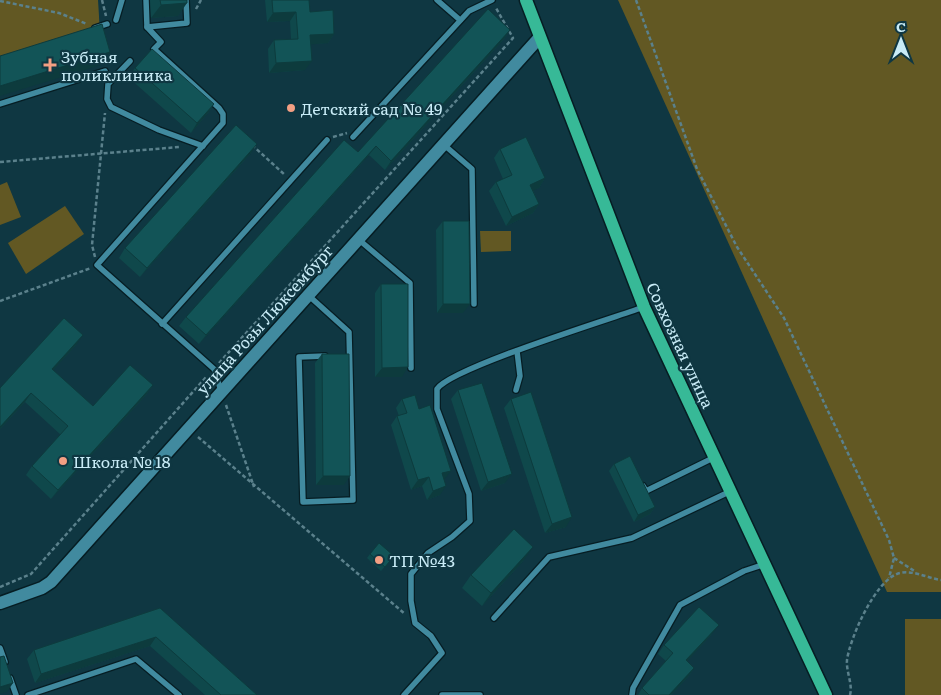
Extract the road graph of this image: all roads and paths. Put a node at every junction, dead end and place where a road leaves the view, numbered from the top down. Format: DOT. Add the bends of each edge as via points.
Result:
graph roads {
  1 [pos="102,0"];
  2 [pos="122,0"];
  3 [pos="146,0"];
  4 [pos="186,0"];
  5 [pos="437,0"];
  6 [pos="491,0"];
  7 [pos="526,0"];
  8 [pos="636,0"];
  9 [pos="0,1"];
  10 [pos="116,20"];
  11 [pos="460,20"];
  12 [pos="107,24"];
  13 [pos="147,27"];
  14 [pos="91,29"];
  15 [pos="539,38"];
  16 [pos="130,62"];
  17 [pos="105,71"];
  18 [pos="107,99"];
  19 [pos="0,104"];
  20 [pos="336,135"];
  21 [pos="351,135"];
  22 [pos="327,140"];
  23 [pos="250,143"];
  24 [pos="443,144"];
  25 [pos="203,146"];
  26 [pos="0,162"];
  27 [pos="291,180"];
  28 [pos="358,239"];
  29 [pos="97,266"];
  30 [pos="308,295"];
  31 [pos="0,301"];
  32 [pos="474,304"];
  33 [pos="644,307"];
  34 [pos="162,324"];
  35 [pos="518,351"];
  36 [pos="333,356"];
  37 [pos="342,356"];
  38 [pos="350,356"];
  39 [pos="411,368"];
  40 [pos="214,369"];
  41 [pos="516,390"];
  42 [pos="221,391"];
  43 [pos="188,428"];
  44 [pos="715,457"];
  45 [pos="642,483"];
  46 [pos="254,488"];
  47 [pos="646,491"];
  48 [pos="730,491"];
  49 [pos="649,499"];
  50 [pos="894,558"];
  51 [pos="765,564"];
  52 [pos="917,572"];
  53 [pos="889,578"];
  54 [pos="941,580"];
  55 [pos="0,586"];
  56 [pos="0,603"];
  57 [pos="494,618"];
  58 [pos="415,623"];
  59 [pos="0,650"];
  60 [pos="16,695"];
  61 [pos="28,695"];
  62 [pos="178,695"];
  63 [pos="404,695"];
  64 [pos="442,695"];
  65 [pos="480,695"];
  66 [pos="632,695"];
  67 [pos="826,695"];
  68 [pos="850,695"];
  1 -- 12 [label="path"];
  2 -- 10 [label="lane"];
  3 -- 13 [label="lane"];
  4 -- 13 [label="lane" via="187,23"];
  5 -- 11 [label="lane"];
  6 -- 11 [label="lane" via="474,6"];
  6 -- 40 [label="path" via="513,38"];
  7 -- 15 [label="main road, Совхозная улица"];
  8 -- 50 [label="path" via="697,169 737,247 784,318 889,540"];
  9 -- 12 [label="path" via="59,13 83,24"];
  11 -- 21 [label="lane"];
  12 -- 14 [label="lane"];
  13 -- 25 [label="lane" via="161,42 154,50 222,112 222,124"];
  15 -- 24 [label="street, улица Розы Люксембург"];
  15 -- 33 [label="main road, Совхозная улица"];
  16 -- 18 [label="lane" via="108,84"];
  17 -- 19 [label="lane"];
  18 -- 25 [label="lane" via="110,106 139,122"];
  18 -- 29 [label="path" via="92,245"];
  20 -- 21 [label="path"];
  22 -- 27 [label="lane"];
  23 -- 27 [label="path"];
  24 -- 28 [label="street, улица Розы Люксембург"];
  24 -- 32 [label="lane" via="472,169"];
  25 -- 26 [label="path"];
  25 -- 29 [label="lane"];
  27 -- 34 [label="lane"];
  28 -- 30 [label="street, улица Розы Люксембург"];
  28 -- 39 [label="lane" via="410,283"];
  29 -- 31 [label="path"];
  29 -- 34 [label="lane"];
  30 -- 38 [label="lane" via="349,332"];
  30 -- 42 [label="street, улица Розы Люксембург"];
  33 -- 35 [label="lane"];
  33 -- 44 [label="main road, Совхозная улица"];
  34 -- 40 [label="lane"];
  35 -- 41 [label="lane" via="520,376"];
  35 -- 58 [label="lane" via="448,378 437,389 437,409 469,494 470,521 428,552 411,574 410,601"];
  36 -- 38 [label="lane" via="299,357 303,502 353,500"];
  37 -- 38 [label="lane"];
  40 -- 42 [label="lane"];
  40 -- 55 [label="path" via="31,574"];
  42 -- 43 [label="street, улица Розы Люксембург"];
  42 -- 46 [label="path"];
  43 -- 46 [label="path"];
  43 -- 56 [label="street, улица Розы Люксембург" via="51,582"];
  44 -- 47 [label="lane"];
  44 -- 48 [label="main road, Совхозная улица"];
  45 -- 47 [label="lane"];
  46 -- 58 [label="path"];
  47 -- 49 [label="lane"];
  48 -- 51 [label="main road, Совхозная улица"];
  48 -- 57 [label="lane" via="632,538 549,557"];
  50 -- 52 [label="path"];
  50 -- 53 [label="path"];
  51 -- 66 [label="lane" via="744,571 680,604"];
  51 -- 67 [label="main road, Совхозная улица"];
  52 -- 53 [label="path" via="899,573"];
  52 -- 54 [label="path"];
  53 -- 68 [label="path" via="873,598 854,634 847,662"];
  58 -- 63 [label="lane" via="431,636 442,653"];
  59 -- 60 [label="lane"];
  61 -- 62 [label="lane" via="136,659"];
  64 -- 65 [label="lane"];
}
